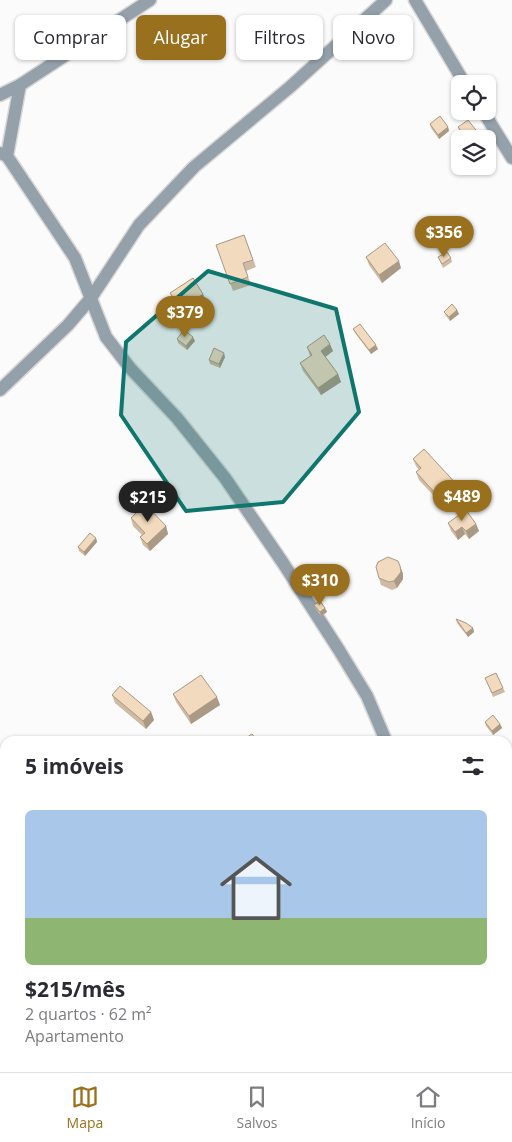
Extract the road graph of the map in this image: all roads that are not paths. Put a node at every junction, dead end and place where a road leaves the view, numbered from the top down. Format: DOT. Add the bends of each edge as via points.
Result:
graph roads {
  1 [pos="150,0"];
  2 [pos="386,0"];
  3 [pos="415,0"];
  4 [pos="460,75"];
  5 [pos="20,84"];
  6 [pos="0,95"];
  7 [pos="489,120"];
  8 [pos="3,155"];
  9 [pos="512,158"];
  10 [pos="91,298"];
  11 [pos="0,390"];
  12 [pos="384,736"];
  1 -- 5 [label="street"];
  2 -- 10 [label="street" via="290,87 194,167 139,225"];
  3 -- 4 [label="street"];
  5 -- 6 [label="street"];
  5 -- 8 [label="street"];
  7 -- 9 [label="street"];
  8 -- 10 [label="street" via="75,258"];
  10 -- 11 [label="street" via="68,325"];
  10 -- 12 [label="street" via="106,337 225,478 283,562 367,696"];
}
